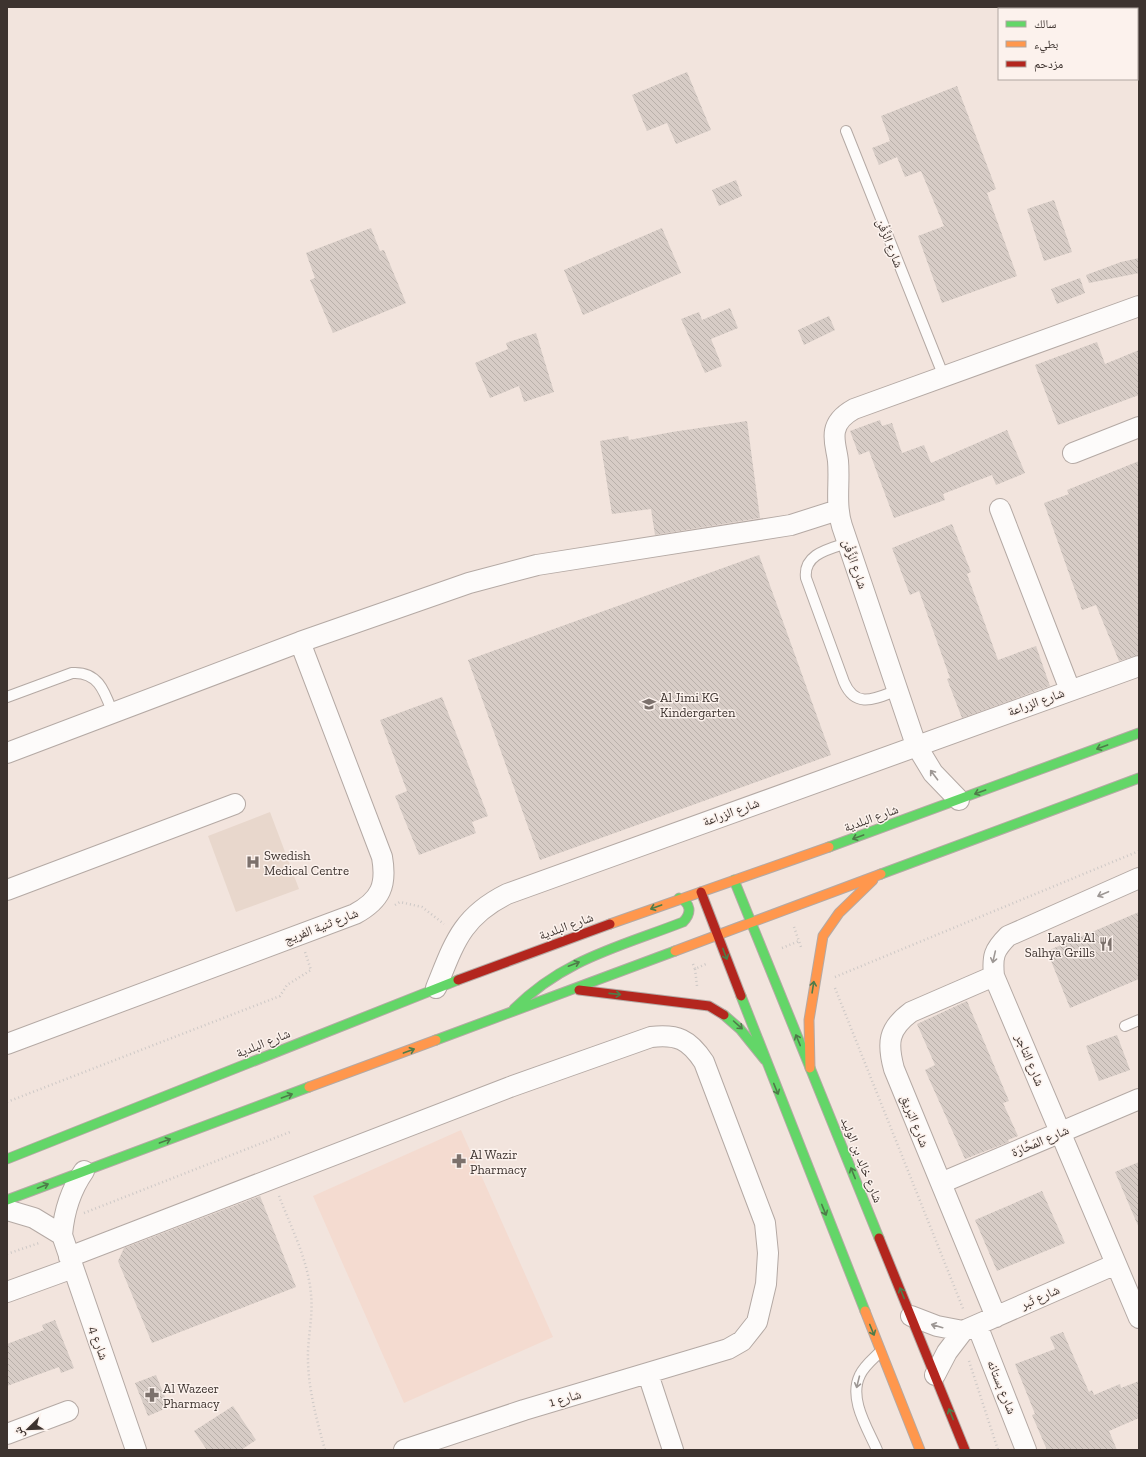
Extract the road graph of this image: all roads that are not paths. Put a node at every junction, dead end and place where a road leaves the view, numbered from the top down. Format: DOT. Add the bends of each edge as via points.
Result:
graph roads {
  1 [pos="846,131"];
  2 [pos="1139,306"];
  3 [pos="944,377"];
  4 [pos="1139,427"];
  5 [pos="1073,453"];
  6 [pos="1000,509"];
  7 [pos="838,510"];
  8 [pos="847,543"];
  9 [pos="300,642"];
  10 [pos="1139,666"];
  11 [pos="898,690"];
  12 [pos="1070,690"];
  13 [pos="7,697"];
  14 [pos="113,714"];
  15 [pos="1139,733"];
  16 [pos="916,745"];
  17 [pos="7,753"];
  18 [pos="1139,778"];
  19 [pos="959,800"];
  20 [pos="235,804"];
  21 [pos="878,874"];
  22 [pos="1139,878"];
  23 [pos="734,880"];
  24 [pos="7,890"];
  25 [pos="701,892"];
  26 [pos="679,898"];
  27 [pos="750,922"];
  28 [pos="718,934"];
  29 [pos="994,976"];
  30 [pos="436,988"];
  31 [pos="576,989"];
  32 [pos="511,1013"];
  33 [pos="1139,1020"];
  34 [pos="1124,1026"];
  35 [pos="7,1044"];
  36 [pos="765,1060"];
  37 [pos="810,1068"];
  38 [pos="1139,1099"];
  39 [pos="1060,1132"];
  40 [pos="7,1159"];
  41 [pos="84,1171"];
  42 [pos="941,1183"];
  43 [pos="7,1200"];
  44 [pos="7,1210"];
  45 [pos="62,1228"];
  46 [pos="71,1262"];
  47 [pos="1116,1264"];
  48 [pos="7,1292"];
  49 [pos="911,1316"];
  50 [pos="996,1317"];
  51 [pos="1139,1318"];
  52 [pos="970,1328"];
  53 [pos="880,1352"];
  54 [pos="648,1374"];
  55 [pos="935,1375"];
  56 [pos="68,1411"];
  57 [pos="7,1434"];
  58 [pos="136,1450"];
  59 [pos="404,1450"];
  60 [pos="673,1450"];
  61 [pos="877,1450"];
  62 [pos="920,1450"];
  63 [pos="965,1450"];
  64 [pos="1026,1450"];
  1 -- 3 [label="lane, شارع الزَّفْن"];
  2 -- 3 [label="street, شارع الزَّفْن"];
  3 -- 7 [label="street, شارع الزَّفْن" via="854,409 837,424 834,439 839,474"];
  4 -- 5 [label="street"];
  6 -- 12 [label="street, شارع الزراعة"];
  7 -- 8 [label="street, شارع الزَّفْن"];
  7 -- 9 [label="street" via="791,525 537,565 469,583"];
  8 -- 11 [label="street, شارع الزَّفْن"];
  8 -- 11 [label="lane" via="814,556 806,567 806,578 844,682 852,695 864,700"];
  9 -- 14 [label="street"];
  9 -- 35 [label="street, شارع ثنية الفريج" via="382,857 385,874 381,891 369,907 355,914"];
  10 -- 12 [label="street, شارع الزراعة"];
  11 -- 16 [label="street, شارع الزَّفْن"];
  12 -- 16 [label="street, شارع الزراعة"];
  13 -- 14 [label="lane" via="80,672 98,681"];
  14 -- 17 [label="street"];
  15 -- 19 [label="main road, شارع البلدية, one-way"];
  19 -- 16 [label="street, شارع الزَّفْن, one-way" via="933,773"];
  16 -- 30 [label="street, شارع الزراعة" via="507,894 478,911 467,923"];
  18 -- 21 [label="main road"];
  19 -- 23 [label="main road, شارع البلدية, one-way"];
  20 -- 24 [label="street"];
  21 -- 27 [label="main road"];
  37 -- 21 [label="main road, one-way" via="809,1020 823,936 829,924"];
  22 -- 29 [label="street, شارع التاجر, one-way" via="1008,936 996,948 992,962"];
  23 -- 25 [label="main road, شارع البلدية"];
  23 -- 27 [label="main road, شارع خالِد بن الوليد"];
  25 -- 26 [label="main road, شارع البلدية"];
  25 -- 28 [label="main road"];
  26 -- 30 [label="main road, شارع البلدية, one-way"];
  32 -- 26 [label="main road, one-way" via="536,986 563,970 683,922 690,912 686,900"];
  27 -- 28 [label="main road"];
  37 -- 27 [label="main road, شارع خالِد بن الوليد, one-way"];
  28 -- 31 [label="main road"];
  28 -- 36 [label="main road, one-way"];
  29 -- 39 [label="street, شارع التاجر"];
  29 -- 42 [label="street, شارع البَريق" via="911,1012 893,1030 889,1042 894,1069"];
  30 -- 40 [label="main road, شارع البلدية"];
  31 -- 32 [label="main road"];
  31 -- 36 [label="main road, one-way" via="709,1006 726,1014 743,1029"];
  41 -- 32 [label="main road, one-way"];
  33 -- 34 [label="lane"];
  36 -- 53 [label="main road, one-way"];
  49 -- 37 [label="main road, شارع خالِد بن الوليد, one-way"];
  38 -- 39 [label="street, شارع المَحَّارَة"];
  39 -- 42 [label="street, شارع المَحَّارَة"];
  39 -- 47 [label="street, شارع التاجر"];
  43 -- 41 [label="main road, one-way"];
  41 -- 45 [label="street" via="70,1195"];
  42 -- 50 [label="street, شارع البَريق"];
  44 -- 45 [label="street"];
  45 -- 46 [label="street, شارع 4"];
  46 -- 48 [label="street, شارع 1"];
  46 -- 54 [label="street, شارع 1" via="272,1179 503,1090 651,1037 667,1035 682,1039 695,1049 704,1062 765,1223 766,1284 760,1314 748,1336 739,1344"];
  46 -- 58 [label="street, شارع 4"];
  47 -- 50 [label="street, شارع ثَبر"];
  47 -- 51 [label="street, شارع التاجر"];
  52 -- 49 [label="street, one-way" via="936,1326"];
  49 -- 55 [label="main road, شارع خالِد بن الوليد"];
  50 -- 52 [label="street, شارع ثَبر"];
  52 -- 55 [label="street, شارع ثَبر" via="947,1352"];
  52 -- 64 [label="street, شارع بستانه"];
  53 -- 61 [label="lane, one-way" via="863,1370 856,1388 859,1406"];
  53 -- 62 [label="main road"];
  54 -- 59 [label="street, شارع 1" via="524,1410"];
  54 -- 60 [label="street"];
  63 -- 55 [label="main road, شارع خالِد بن الوليد, one-way"];
  56 -- 57 [label="street"];
}
